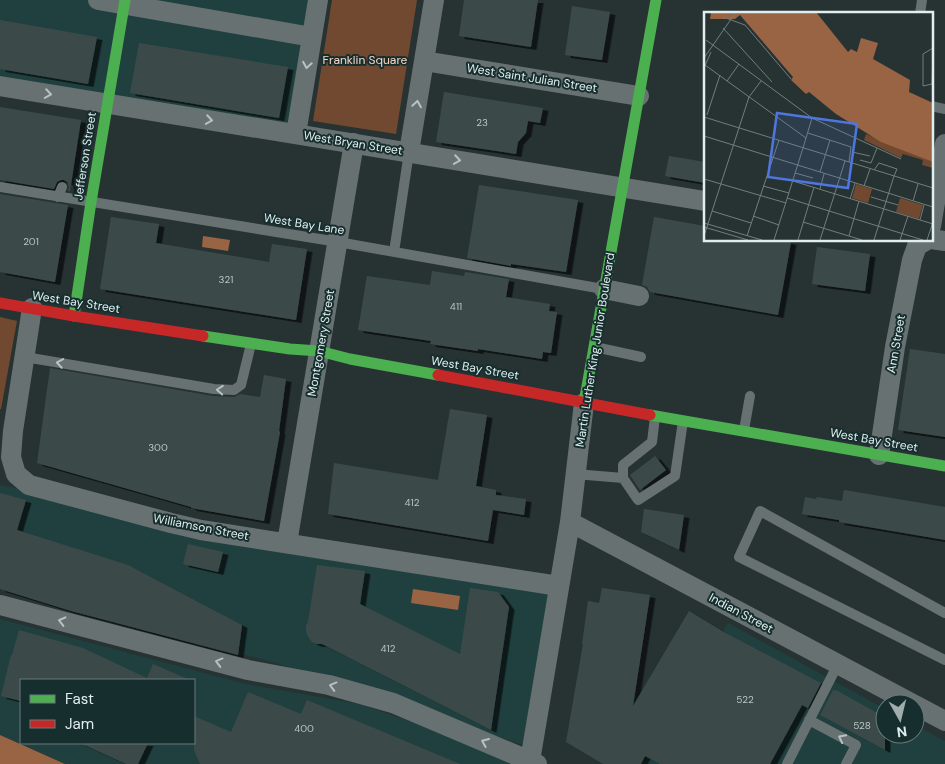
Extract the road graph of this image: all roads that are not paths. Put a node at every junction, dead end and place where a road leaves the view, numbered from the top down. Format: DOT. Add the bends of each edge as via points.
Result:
graph roads {
  1 [pos="98,0"];
  2 [pos="318,0"];
  3 [pos="434,0"];
  4 [pos="656,0"];
  5 [pos="124,2"];
  6 [pos="312,37"];
  7 [pos="424,61"];
  8 [pos="0,86"];
  9 [pos="639,96"];
  10 [pos="108,103"];
  11 [pos="932,106"];
  12 [pos="945,109"];
  13 [pos="296,134"];
  14 [pos="354,143"];
  15 [pos="945,144"];
  16 [pos="409,152"];
  17 [pos="0,187"];
  18 [pos="623,188"];
  19 [pos="704,201"];
  20 [pos="91,202"];
  21 [pos="932,220"];
  22 [pos="932,239"];
  23 [pos="924,241"];
  24 [pos="945,241"];
  25 [pos="338,242"];
  26 [pos="394,252"];
  27 [pos="604,289"];
  28 [pos="639,296"];
  29 [pos="0,303"];
  30 [pos="32,308"];
  31 [pos="74,316"];
  32 [pos="251,343"];
  33 [pos="594,347"];
  34 [pos="319,351"];
  35 [pos="25,357"];
  36 [pos="641,357"];
  37 [pos="750,396"];
  38 [pos="584,403"];
  39 [pos="655,415"];
  40 [pos="683,420"];
  41 [pos="6,429"];
  42 [pos="744,431"];
  43 [pos="878,455"];
  44 [pos="945,466"];
  45 [pos="575,474"];
  46 [pos="623,478"];
  47 [pos="570,522"];
  48 [pos="288,542"];
  49 [pos="559,586"];
  50 [pos="0,605"];
  51 [pos="945,613"];
  52 [pos="945,660"];
  53 [pos="838,664"];
  54 [pos="894,694"];
  55 [pos="925,711"];
  56 [pos="809,720"];
  57 [pos="945,721"];
  58 [pos="532,763"];
  59 [pos="788,764"];
  60 [pos="846,764"];
  1 -- 5 [label="street"];
  2 -- 6 [label="street"];
  3 -- 7 [label="street"];
  4 -- 9 [label="main road, Martin Luther King Junior Boulevard"];
  5 -- 6 [label="street"];
  5 -- 10 [label="main road, Jefferson Street"];
  6 -- 13 [label="street, one-way"];
  7 -- 9 [label="street, West Saint Julian Street"];
  16 -- 7 [label="street, one-way"];
  8 -- 10 [label="street, West Bryan Street, one-way"];
  9 -- 18 [label="main road, Martin Luther King Junior Boulevard"];
  10 -- 13 [label="street, West Bryan Street, one-way"];
  10 -- 20 [label="main road, Jefferson Street"];
  11 -- 12 [label="lane"];
  13 -- 14 [label="street, West Bryan Street"];
  14 -- 16 [label="street, West Bryan Street"];
  14 -- 25 [label="street, Montgomery Street"];
  15 -- 21 [label="street"];
  16 -- 18 [label="street, West Bryan Street, one-way"];
  16 -- 26 [label="lane"];
  17 -- 20 [label="lane, West Bay Lane" via="60,192"];
  18 -- 19 [label="street, West Bryan Street"];
  18 -- 27 [label="main road, Martin Luther King Junior Boulevard"];
  20 -- 25 [label="lane, West Bay Lane"];
  20 -- 31 [label="main road, Jefferson Street"];
  22 -- 24 [label="street"];
  23 -- 43 [label="street, Ann Street" via="917,246 912,260"];
  25 -- 26 [label="lane, West Bay Lane"];
  25 -- 34 [label="street, Montgomery Street"];
  26 -- 27 [label="lane, West Bay Lane"];
  27 -- 28 [label="street"];
  27 -- 33 [label="main road, Martin Luther King Junior Boulevard"];
  29 -- 30 [label="main road, West Bay Street"];
  30 -- 31 [label="main road, West Bay Street"];
  30 -- 35 [label="street, Williamson Street"];
  31 -- 32 [label="main road, West Bay Street"];
  32 -- 34 [label="main road, West Bay Street"];
  32 -- 35 [label="lane, one-way" via="241,385 234,390"];
  33 -- 36 [label="lane"];
  33 -- 38 [label="main road, Martin Luther King Junior Boulevard"];
  34 -- 38 [label="main road, West Bay Street"];
  34 -- 48 [label="street, Montgomery Street"];
  35 -- 41 [label="street, Williamson Street"];
  37 -- 42 [label="lane"];
  38 -- 39 [label="main road, West Bay Street"];
  38 -- 45 [label="street, Martin Luther King Junior Boulevard"];
  39 -- 40 [label="main road, West Bay Street"];
  39 -- 46 [label="lane" via="652,442 623,465"];
  40 -- 42 [label="main road, West Bay Street"];
  40 -- 46 [label="lane" via="675,476 638,500"];
  41 -- 48 [label="street, Williamson Street" via="16,474 29,486 186,526"];
  42 -- 43 [label="main road, West Bay Street"];
  43 -- 44 [label="main road, West Bay Street"];
  45 -- 46 [label="lane"];
  45 -- 47 [label="street, Martin Luther King Junior Boulevard"];
  47 -- 49 [label="street, Martin Luther King Junior Boulevard"];
  47 -- 53 [label="street, Indian Street"];
  48 -- 49 [label="street, Williamson Street"];
  49 -- 58 [label="street, Martin Luther King Junior Boulevard"];
  58 -- 50 [label="street, one-way" via="393,703 329,685 248,670"];
  51 -- 52 [label="lane" via="760,511 739,557"];
  53 -- 54 [label="street, Indian Street"];
  53 -- 56 [label="lane"];
  55 -- 57 [label="street, Indian Street"];
  56 -- 59 [label="lane"];
  60 -- 56 [label="lane, one-way" via="856,745"];
}
